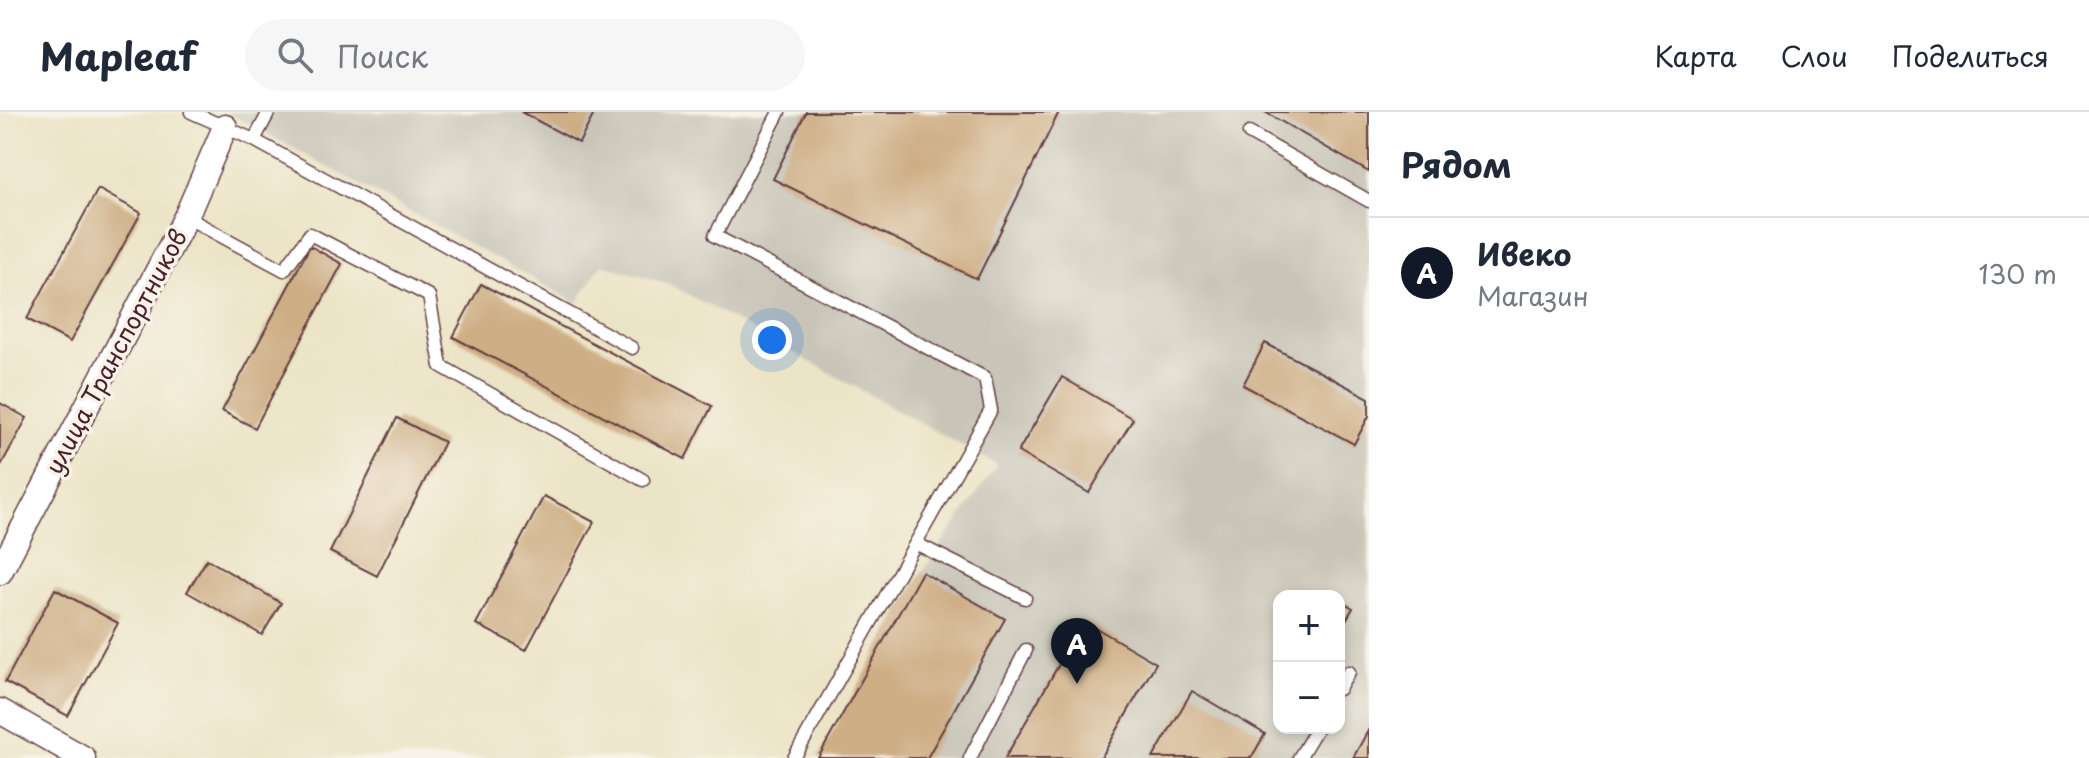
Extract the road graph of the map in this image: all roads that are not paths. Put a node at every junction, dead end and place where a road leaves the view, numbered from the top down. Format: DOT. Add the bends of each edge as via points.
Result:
graph roads {
  1 [pos="191,112"];
  2 [pos="269,112"];
  3 [pos="779,112"];
  4 [pos="225,127"];
  5 [pos="1249,133"];
  6 [pos="254,140"];
  7 [pos="1369,201"];
  8 [pos="186,217"];
  9 [pos="632,348"];
  10 [pos="643,480"];
  11 [pos="917,544"];
  12 [pos="0,572"];
  13 [pos="1025,598"];
  14 [pos="1026,650"];
  15 [pos="1349,672"];
  16 [pos="1345,679"];
  17 [pos="0,711"];
  18 [pos="1313,734"];
  19 [pos="83,758"];
  20 [pos="794,758"];
  21 [pos="970,758"];
  22 [pos="1299,758"];
  1 -- 4 [label="lane"];
  2 -- 6 [label="lane"];
  3 -- 11 [label="lane" via="715,236 985,378 991,410"];
  4 -- 6 [label="lane"];
  4 -- 8 [label="street, улица Транспортников"];
  5 -- 7 [label="lane"];
  6 -- 9 [label="lane"];
  8 -- 10 [label="lane" via="284,270 310,234 429,296 441,366"];
  8 -- 12 [label="street, улица Транспортников"];
  11 -- 13 [label="lane"];
  11 -- 20 [label="lane"];
  14 -- 21 [label="lane"];
  15 -- 16 [label="lane"];
  17 -- 19 [label="street"];
  18 -- 22 [label="lane"];
}
